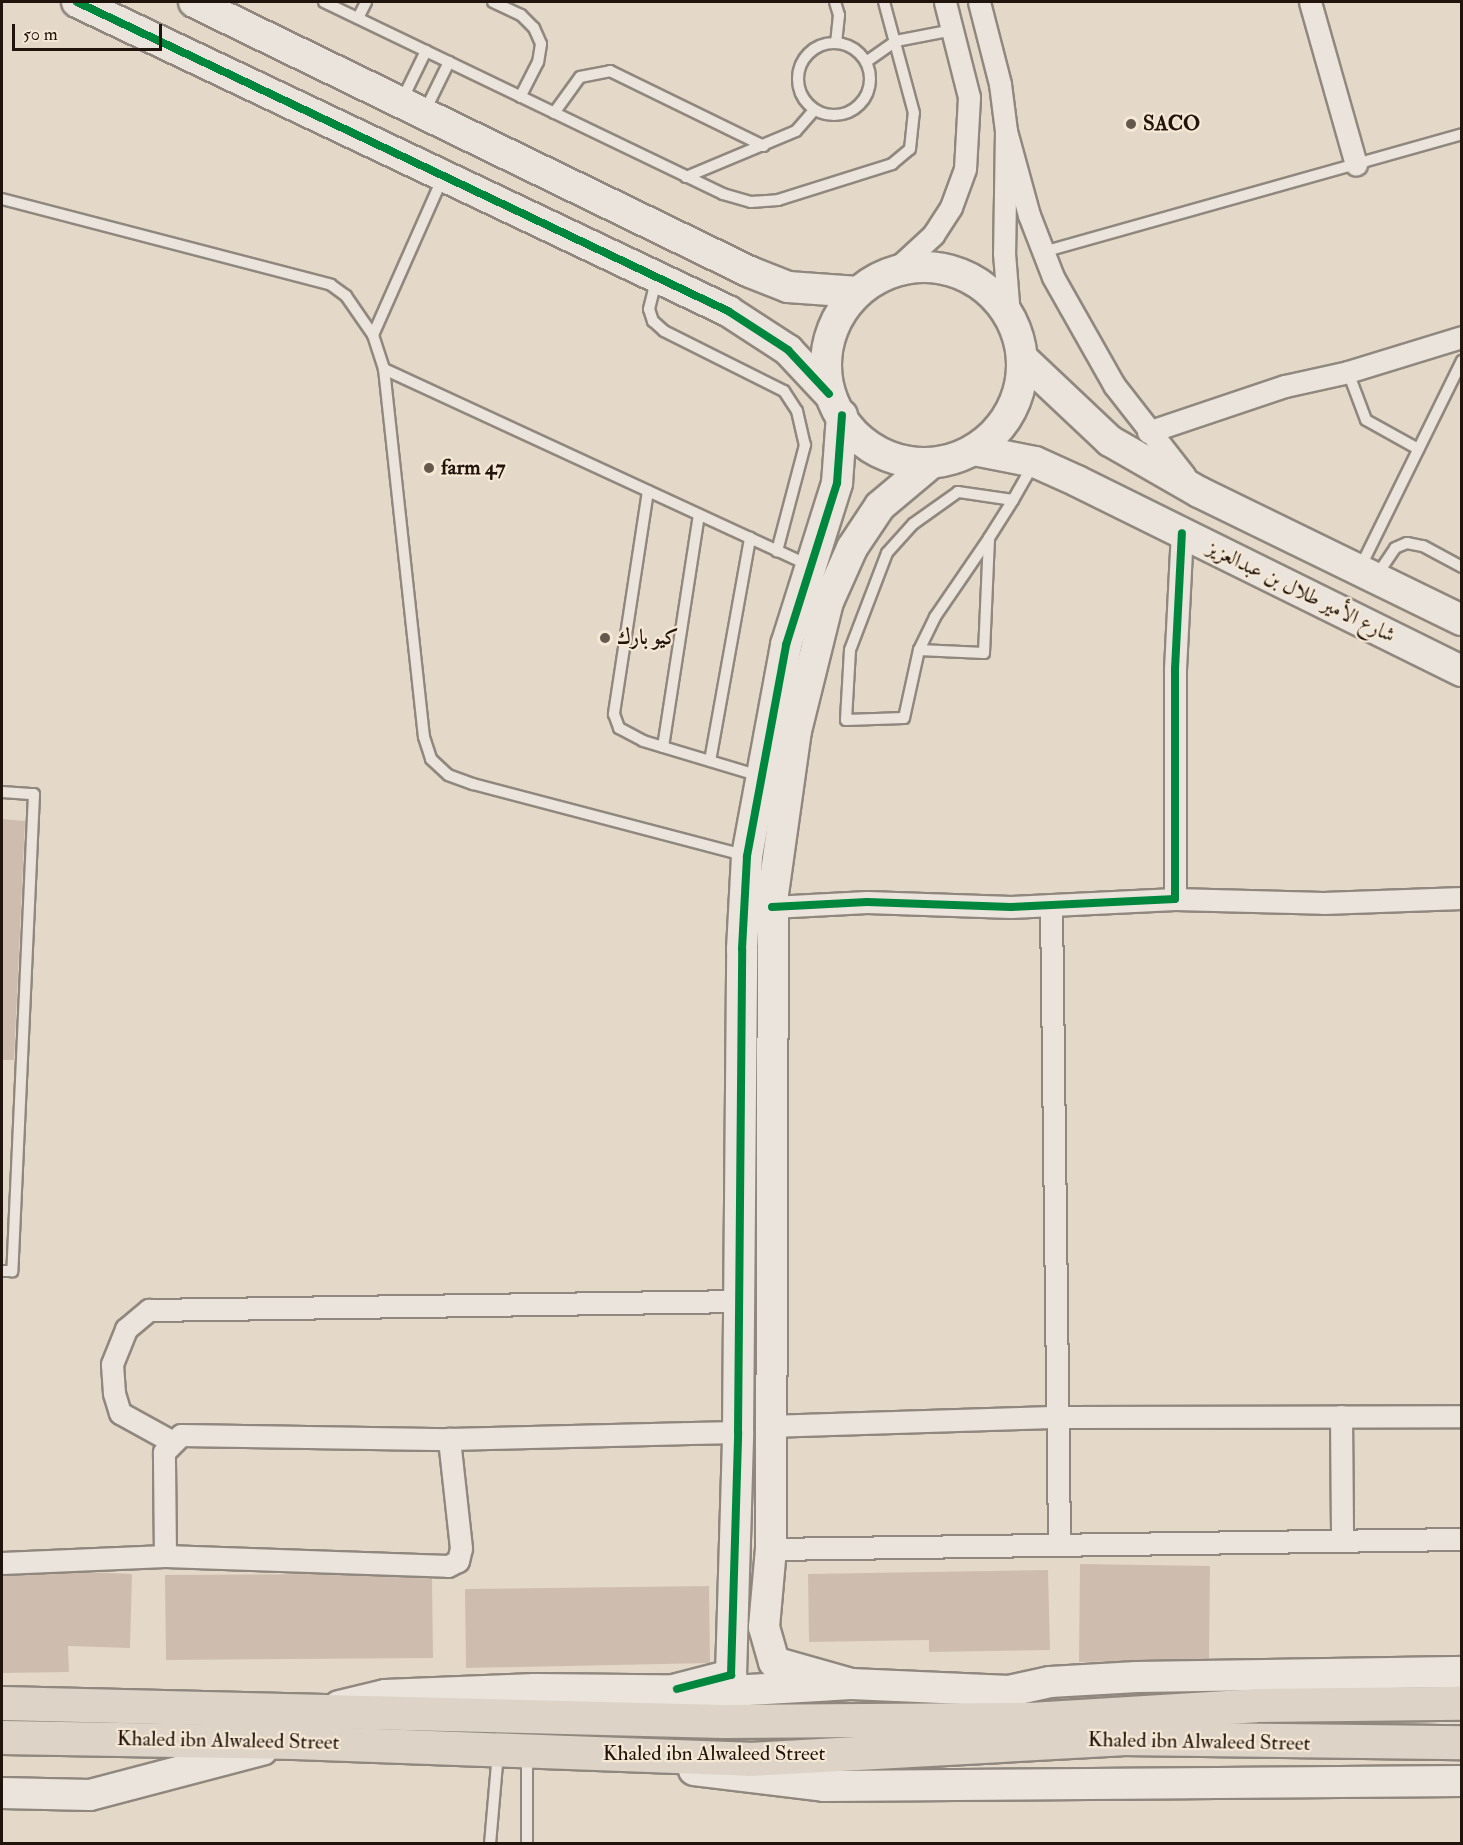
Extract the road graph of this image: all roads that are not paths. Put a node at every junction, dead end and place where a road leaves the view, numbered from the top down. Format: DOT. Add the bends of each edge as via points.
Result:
graph roads {
  1 [pos="76,2"];
  2 [pos="194,2"];
  3 [pos="324,2"];
  4 [pos="366,2"];
  5 [pos="493,2"];
  6 [pos="835,2"];
  7 [pos="884,2"];
  8 [pos="945,2"];
  9 [pos="979,2"];
  10 [pos="1310,2"];
  11 [pos="358,18"];
  12 [pos="953,30"];
  13 [pos="896,41"];
  14 [pos="836,43"];
  15 [pos="426,51"];
  16 [pos="449,62"];
  17 [pos="866,62"];
  18 [pos="520,97"];
  19 [pos="412,108"];
  20 [pos="814,110"];
  21 [pos="555,113"];
  22 [pos="1006,131"];
  23 [pos="1461,134"];
  24 [pos="764,146"];
  25 [pos="1356,165"];
  26 [pos="444,173"];
  27 [pos="686,177"];
  28 [pos="2,199"];
  29 [pos="1043,252"];
  30 [pos="895,270"];
  31 [pos="657,276"];
  32 [pos="858,292"];
  33 [pos="1009,315"];
  34 [pos="373,334"];
  35 [pos="1461,337"];
  36 [pos="1023,359"];
  37 [pos="1461,361"];
  38 [pos="384,369"];
  39 [pos="1348,372"];
  40 [pos="835,404"];
  41 [pos="1148,432"];
  42 [pos="1418,449"];
  43 [pos="974,450"];
  44 [pos="1035,462"];
  45 [pos="930,464"];
  46 [pos="648,491"];
  47 [pos="1199,492"];
  48 [pos="1013,500"];
  49 [pos="699,515"];
  50 [pos="1182,533"];
  51 [pos="750,538"];
  52 [pos="989,538"];
  53 [pos="777,551"];
  54 [pos="810,566"];
  55 [pos="1461,567"];
  56 [pos="1367,574"];
  57 [pos="1461,620"];
  58 [pos="919,650"];
  59 [pos="1461,671"];
  60 [pos="663,747"];
  61 [pos="710,761"];
  62 [pos="760,776"];
  63 [pos="2,792"];
  64 [pos="747,856"];
  65 [pos="1461,898"];
  66 [pos="1175,899"];
  67 [pos="1051,905"];
  68 [pos="772,907"];
  69 [pos="2,1270"];
  70 [pos="740,1300"];
  71 [pos="1341,1416"];
  72 [pos="1461,1416"];
  73 [pos="1060,1417"];
  74 [pos="768,1426"];
  75 [pos="738,1432"];
  76 [pos="449,1439"];
  77 [pos="171,1441"];
  78 [pos="1461,1539"];
  79 [pos="1342,1542"];
  80 [pos="1059,1544"];
  81 [pos="771,1549"];
  82 [pos="165,1556"];
  83 [pos="2,1563"];
  84 [pos="1461,1672"];
  85 [pos="851,1684"];
  86 [pos="677,1689"];
  87 [pos="2,1703"];
  88 [pos="1461,1703"];
  89 [pos="320,1711"];
  90 [pos="2,1737"];
  91 [pos="294,1742"];
  92 [pos="1461,1742"];
  93 [pos="520,1750"];
  94 [pos="1461,1781"];
  95 [pos="2,1793"];
  96 [pos="490,1844"];
  97 [pos="527,1844"];
  1 -- 26 [label="street"];
  2 -- 19 [label="street"];
  3 -- 11 [label="lane"];
  4 -- 11 [label="lane"];
  5 -- 18 [label="lane" via="521,15 534,28 541,44 538,62"];
  6 -- 14 [label="lane" via="839,15"];
  7 -- 13 [label="lane"];
  8 -- 12 [label="street"];
  9 -- 22 [label="street" via="998,74"];
  10 -- 25 [label="street"];
  11 -- 15 [label="lane"];
  12 -- 13 [label="lane"];
  12 -- 30 [label="street" via="969,97 965,169 951,207 933,235"];
  13 -- 17 [label="lane"];
  13 -- 27 [label="lane" via="914,134 910,150 892,164 778,200 751,202"];
  14 -- 17 [label="lane" via="853,49"];
  14 -- 20 [label="lane" via="813,48 799,68 799,91"];
  15 -- 16 [label="lane"];
  15 -- 19 [label="lane"];
  16 -- 18 [label="lane"];
  16 -- 19 [label="lane"];
  17 -- 20 [label="lane" via="870,85 859,106 837,116"];
  18 -- 21 [label="lane"];
  19 -- 32 [label="street" via="750,272 788,287"];
  20 -- 24 [label="lane" via="796,131"];
  21 -- 24 [label="lane" via="580,77 610,71"];
  21 -- 27 [label="lane"];
  22 -- 29 [label="street"];
  22 -- 33 [label="street" via="1004,253"];
  23 -- 25 [label="lane"];
  24 -- 27 [label="lane"];
  25 -- 29 [label="lane"];
  26 -- 31 [label="street"];
  26 -- 34 [label="lane"];
  28 -- 34 [label="lane" via="331,285 346,296"];
  29 -- 41 [label="street" via="1075,318"];
  30 -- 32 [label="street"];
  30 -- 33 [label="street" via="918,266 960,273 980,284"];
  31 -- 40 [label="street" via="762,330"];
  31 -- 53 [label="lane" via="649,309 653,321 664,331 784,391 797,411 805,445"];
  32 -- 40 [label="street" via="832,328 825,371"];
  33 -- 36 [label="street"];
  34 -- 38 [label="lane"];
  35 -- 39 [label="street"];
  36 -- 43 [label="street" via="1015,402 1005,421"];
  36 -- 47 [label="street" via="1110,441"];
  37 -- 42 [label="lane"];
  38 -- 46 [label="lane"];
  38 -- 64 [label="lane" via="424,737 431,759 448,775 473,784"];
  39 -- 41 [label="street" via="1285,386"];
  39 -- 42 [label="lane" via="1366,420"];
  40 -- 45 [label="street" via="868,446 888,456"];
  40 -- 54 [label="street" via="837,483"];
  41 -- 47 [label="street"];
  42 -- 56 [label="lane"];
  43 -- 44 [label="street, شارع الأمير طلال بن عبدالعزيز"];
  43 -- 45 [label="street"];
  44 -- 48 [label="lane"];
  44 -- 50 [label="street, شارع الأمير طلال بن عبدالعزيز"];
  45 -- 68 [label="street" via="880,506 852,548 828,602 796,731"];
  46 -- 49 [label="lane"];
  46 -- 60 [label="lane" via="614,714 619,728"];
  47 -- 56 [label="street"];
  48 -- 52 [label="lane"];
  48 -- 58 [label="lane" via="958,492 913,524 887,553 850,650 846,720 904,718"];
  49 -- 51 [label="lane"];
  49 -- 60 [label="lane"];
  50 -- 59 [label="street, شارع الأمير طلال بن عبدالعزيز"];
  50 -- 66 [label="street" via="1175,669"];
  51 -- 53 [label="lane"];
  51 -- 61 [label="lane"];
  52 -- 58 [label="lane" via="956,584"];
  52 -- 58 [label="lane" via="984,653"];
  53 -- 54 [label="lane"];
  54 -- 62 [label="street" via="786,645"];
  55 -- 56 [label="lane" via="1407,543 1395,548"];
  56 -- 57 [label="street"];
  60 -- 61 [label="lane"];
  61 -- 62 [label="lane"];
  62 -- 64 [label="street"];
  63 -- 69 [label="lane" via="34,794 12,1271"];
  64 -- 70 [label="street" via="742,949"];
  65 -- 66 [label="street" via="1323,903"];
  66 -- 67 [label="street"];
  67 -- 68 [label="street" via="867,902"];
  67 -- 73 [label="street"];
  68 -- 74 [label="street"];
  70 -- 75 [label="street"];
  70 -- 77 [label="street" via="149,1310 126,1329 112,1364 114,1393 120,1413"];
  71 -- 72 [label="street"];
  71 -- 73 [label="street"];
  71 -- 79 [label="street"];
  73 -- 74 [label="street"];
  73 -- 80 [label="street"];
  74 -- 81 [label="street"];
  75 -- 76 [label="street"];
  75 -- 86 [label="street" via="731,1675"];
  76 -- 77 [label="street" via="181,1435"];
  76 -- 82 [label="street" via="461,1548 458,1561 448,1566"];
  77 -- 82 [label="street" via="164,1452"];
  78 -- 79 [label="street"];
  79 -- 80 [label="street"];
  80 -- 81 [label="street"];
  81 -- 85 [label="street" via="764,1627 774,1662"];
  82 -- 83 [label="street"];
  84 -- 85 [label="street" via="1137,1677 1050,1682 1010,1691"];
  85 -- 86 [label="street"];
  86 -- 89 [label="street" via="385,1695"];
  87 -- 89 [label="main road, Khaled ibn Alwaleed Street"];
  88 -- 89 [label="main road, Khaled ibn Alwaleed Street" via="1256,1705 1030,1719 724,1721"];
  90 -- 91 [label="main road, Khaled ibn Alwaleed Street"];
  91 -- 93 [label="main road, Khaled ibn Alwaleed Street"];
  91 -- 95 [label="street" via="90,1795"];
  92 -- 93 [label="main road, Khaled ibn Alwaleed Street" via="1121,1738 749,1759"];
  93 -- 94 [label="street" via="824,1786"];
  93 -- 96 [label="lane"];
  93 -- 97 [label="lane"];
}
